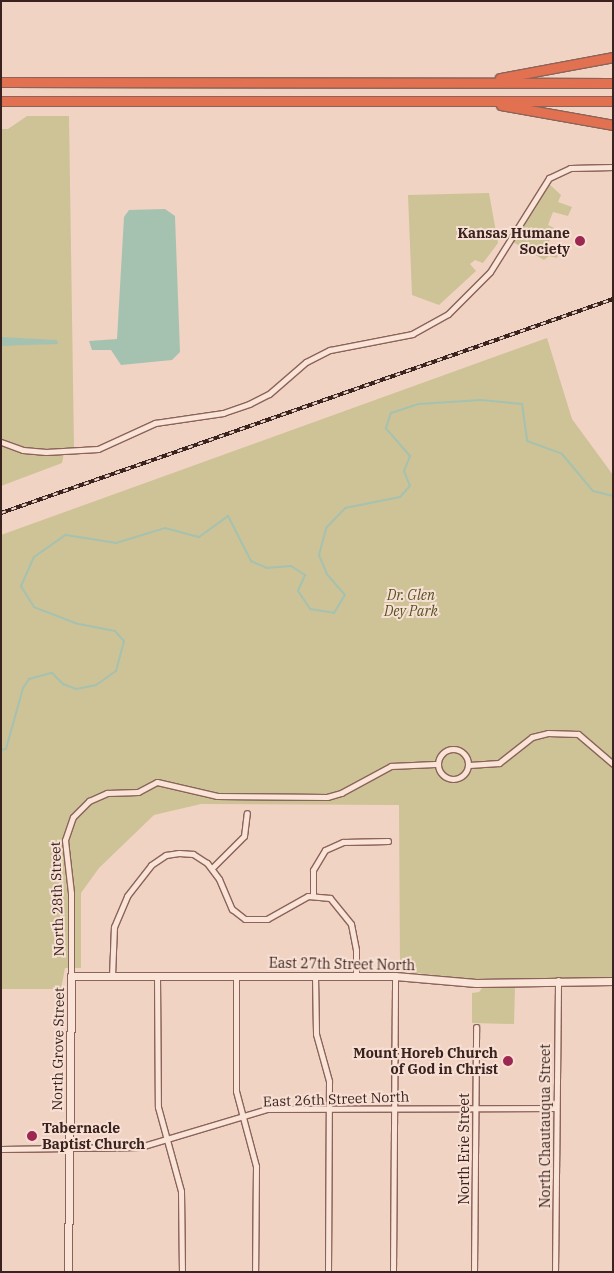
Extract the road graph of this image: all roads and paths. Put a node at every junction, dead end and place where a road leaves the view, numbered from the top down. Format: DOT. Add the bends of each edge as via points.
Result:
graph roads {
  1 [pos="613,57"];
  2 [pos="1,82"];
  3 [pos="452,82"];
  4 [pos="613,83"];
  5 [pos="399,99"];
  6 [pos="613,100"];
  7 [pos="1,103"];
  8 [pos="613,125"];
  9 [pos="613,167"];
  10 [pos="1,442"];
  11 [pos="436,764"];
  12 [pos="613,764"];
  13 [pos="469,765"];
  14 [pos="247,813"];
  15 [pos="388,841"];
  16 [pos="212,868"];
  17 [pos="313,895"];
  18 [pos="315,975"];
  19 [pos="71,976"];
  20 [pos="112,976"];
  21 [pos="157,976"];
  22 [pos="236,976"];
  23 [pos="356,976"];
  24 [pos="395,976"];
  25 [pos="558,980"];
  26 [pos="613,981"];
  27 [pos="476,1027"];
  28 [pos="395,1108"];
  29 [pos="476,1108"];
  30 [pos="556,1108"];
  31 [pos="329,1109"];
  32 [pos="244,1117"];
  33 [pos="168,1139"];
  34 [pos="69,1147"];
  35 [pos="1,1149"];
  36 [pos="68,1272"];
  37 [pos="182,1272"];
  38 [pos="255,1272"];
  39 [pos="328,1272"];
  40 [pos="393,1272"];
  41 [pos="474,1272"];
  42 [pos="555,1272"];
  1 -- 3 [label="highway" via="514,76"];
  2 -- 3 [label="highway"];
  3 -- 4 [label="highway"];
  5 -- 6 [label="highway"];
  5 -- 7 [label="highway"];
  5 -- 8 [label="highway" via="519,107"];
  9 -- 10 [label="street" via="570,168 548,178 490,272 448,314 412,334 330,350 306,362 269,394 249,404 223,412 155,423 98,449 46,452 23,450"];
  11 -- 13 [label="street" via="441,754 455,750 462,753"];
  11 -- 13 [label="street" via="443,777 453,779 463,777"];
  11 -- 19 [label="street, North 28th Street" via="391,766 341,793 327,797 217,796 157,782 138,792 107,793 89,801 73,816 65,840 71,893"];
  12 -- 13 [label="street" via="578,734 548,733 532,737 499,763"];
  14 -- 16 [label="street" via="244,836"];
  15 -- 17 [label="street" via="343,842 325,850 313,870"];
  16 -- 17 [label="street" via="232,909 245,919 267,919"];
  16 -- 20 [label="street" via="193,854 179,853 166,855 143,872 117,916"];
  17 -- 23 [label="street" via="330,898 346,916 354,936"];
  18 -- 22 [label="street, East 27th Street North"];
  18 -- 23 [label="street, East 27th Street North"];
  18 -- 31 [label="street" via="316,1034 328,1068"];
  19 -- 20 [label="street, East 27th Street North"];
  19 -- 34 [label="street, North Grove Street"];
  20 -- 21 [label="street, East 27th Street North"];
  21 -- 22 [label="street, East 27th Street North"];
  21 -- 33 [label="street" via="157,1098"];
  22 -- 32 [label="street" via="235,1073"];
  23 -- 24 [label="street, East 27th Street North"];
  24 -- 25 [label="street, East 27th Street North" via="476,983"];
  24 -- 28 [label="street"];
  25 -- 26 [label="street, East 27th Street North"];
  25 -- 30 [label="street, North Chautauqua Street"];
  27 -- 29 [label="street, North Erie Street"];
  28 -- 29 [label="street, East 26th Street North"];
  28 -- 31 [label="street, East 26th Street North"];
  28 -- 40 [label="street"];
  29 -- 30 [label="street, East 26th Street North"];
  29 -- 41 [label="street, North Erie Street"];
  30 -- 42 [label="street, North Chautauqua Street"];
  31 -- 32 [label="street, East 26th Street North" via="267,1110"];
  31 -- 39 [label="street"];
  32 -- 33 [label="street, East 26th Street North"];
  32 -- 38 [label="street" via="256,1166"];
  33 -- 34 [label="street, East 26th Street North" via="140,1147"];
  33 -- 37 [label="street" via="181,1191"];
  34 -- 35 [label="street, East 26th Street North"];
  34 -- 36 [label="street, North Grove Street"];
}
